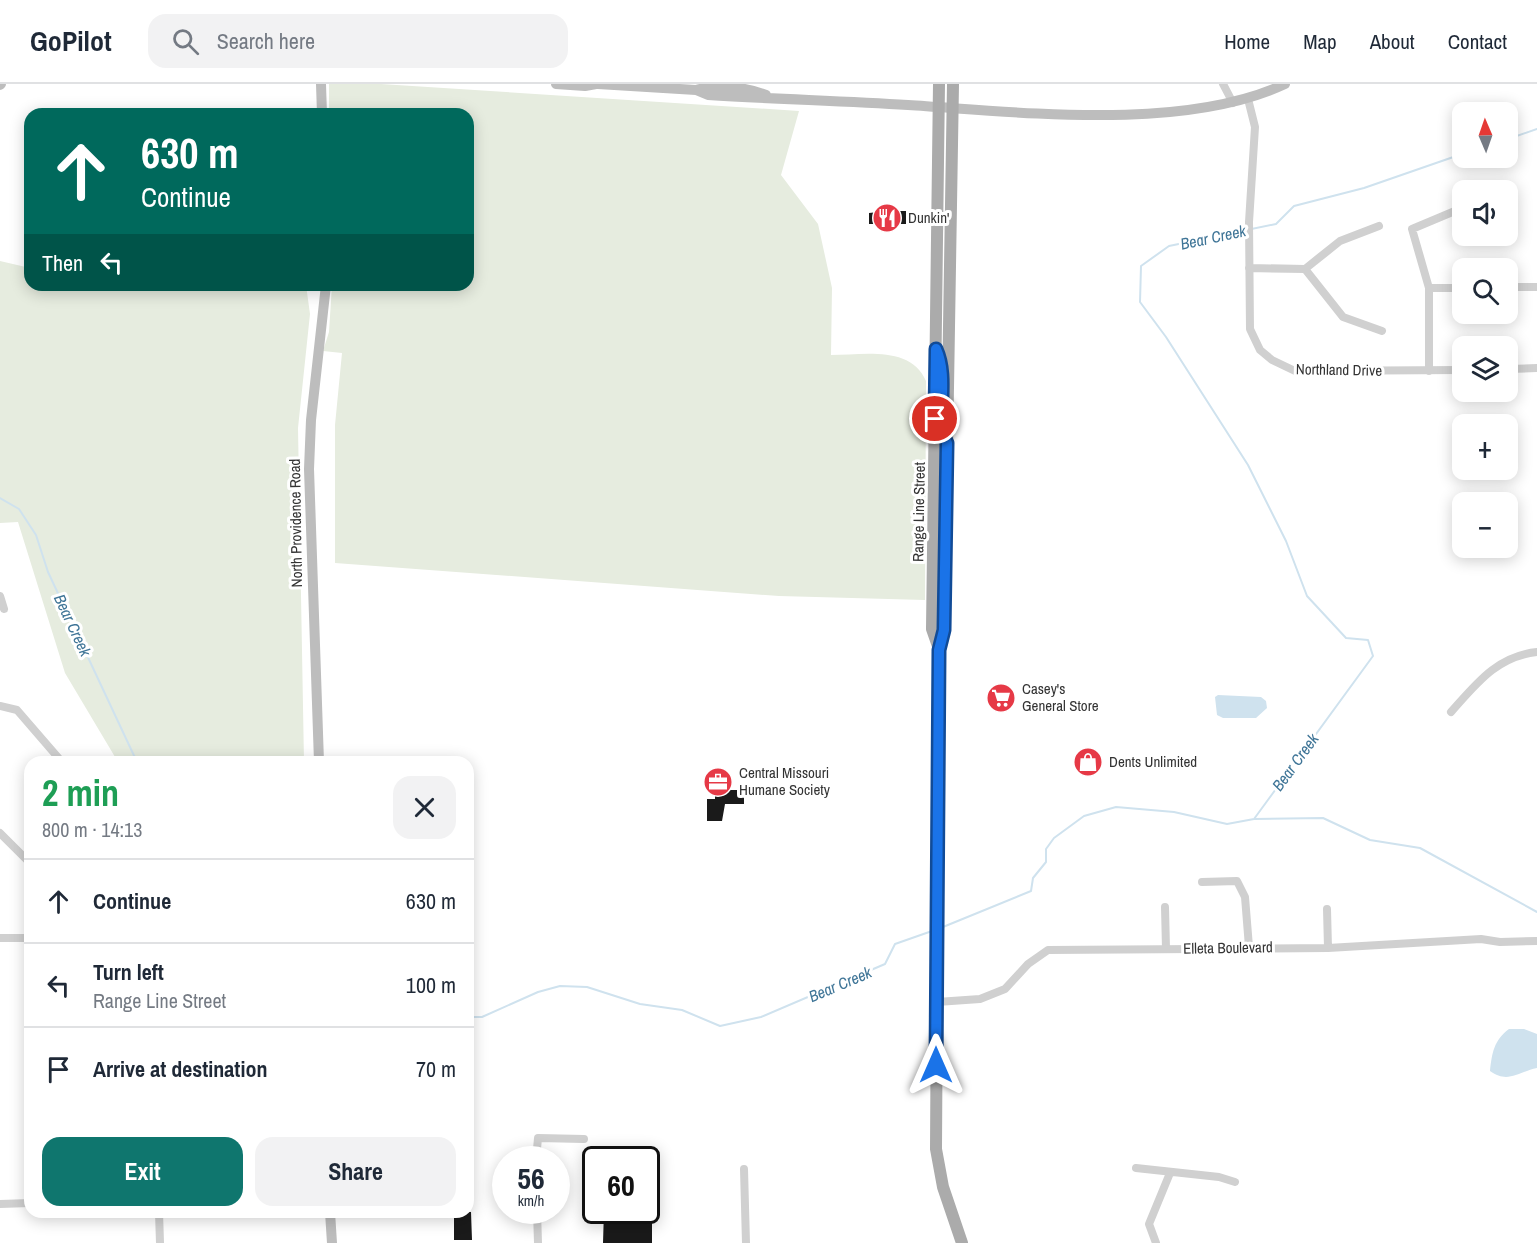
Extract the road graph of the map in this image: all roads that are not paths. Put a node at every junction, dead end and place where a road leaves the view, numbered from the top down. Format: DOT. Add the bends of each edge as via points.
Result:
graph roads {
  1 [pos="321,84"];
  2 [pos="556,84"];
  3 [pos="597,84"];
  4 [pos="939,84"];
  5 [pos="953,84"];
  6 [pos="1222,84"];
  7 [pos="1285,84"];
  8 [pos="1248,99"];
  9 [pos="1233,103"];
  10 [pos="939,107"];
  11 [pos="322,108"];
  12 [pos="953,108"];
  13 [pos="1452,212"];
  14 [pos="1379,226"];
  15 [pos="937,246"];
  16 [pos="1250,268"];
  17 [pos="1305,268"];
  18 [pos="1518,287"];
  19 [pos="1537,287"];
  20 [pos="1429,288"];
  21 [pos="1452,288"];
  22 [pos="325,291"];
  23 [pos="1382,331"];
  24 [pos="949,343"];
  25 [pos="936,349"];
  26 [pos="1537,368"];
  27 [pos="1518,369"];
  28 [pos="1452,370"];
  29 [pos="1429,371"];
  30 [pos="947,443"];
  31 [pos="0,597"];
  32 [pos="4,609"];
  33 [pos="939,650"];
  34 [pos="1537,652"];
  35 [pos="0,706"];
  36 [pos="1451,712"];
  37 [pos="57,756"];
  38 [pos="319,756"];
  39 [pos="0,833"];
  40 [pos="24,857"];
  41 [pos="1202,882"];
  42 [pos="1165,907"];
  43 [pos="1327,909"];
  44 [pos="0,938"];
  45 [pos="24,938"];
  46 [pos="1537,941"];
  47 [pos="1250,947"];
  48 [pos="1328,948"];
  49 [pos="1166,949"];
  50 [pos="937,1002"];
  51 [pos="584,1139"];
  52 [pos="537,1146"];
  53 [pos="1136,1168"];
  54 [pos="744,1169"];
  55 [pos="1170,1173"];
  56 [pos="1235,1182"];
  57 [pos="24,1203"];
  58 [pos="0,1204"];
  59 [pos="159,1218"];
  60 [pos="330,1218"];
  61 [pos="537,1224"];
  62 [pos="160,1243"];
  63 [pos="332,1243"];
  64 [pos="538,1243"];
  65 [pos="746,1243"];
  66 [pos="962,1243"];
  67 [pos="1156,1243"];
  1 -- 11 [label="street"];
  2 -- 3 [label="street"];
  3 -- 10 [label="street" via="696,90 708,95"];
  4 -- 10 [label="main road, Range Line Street"];
  5 -- 12 [label="main road, Range Line Street"];
  6 -- 9 [label="street"];
  7 -- 8 [label="street"];
  8 -- 9 [label="street"];
  8 -- 16 [label="street, Northland Drive" via="1255,127"];
  9 -- 12 [label="street" via="1150,112 1064,114"];
  10 -- 12 [label="street"];
  10 -- 15 [label="main road, Range Line Street"];
  12 -- 24 [label="main road, Range Line Street"];
  13 -- 20 [label="street" via="1412,228"];
  14 -- 17 [label="street" via="1340,241"];
  15 -- 24 [label="main road" via="944,264 944,326"];
  15 -- 25 [label="main road, Range Line Street"];
  16 -- 17 [label="street"];
  16 -- 29 [label="street, Northland Drive" via="1250,329 1260,350 1272,360 1295,371"];
  17 -- 23 [label="street" via="1344,317"];
  18 -- 19 [label="street"];
  20 -- 21 [label="street"];
  20 -- 29 [label="street"];
  22 -- 38 [label="street, North Providence Road" via="309,469"];
  24 -- 30 [label="main road, Range Line Street"];
  25 -- 30 [label="main road" via="943,372 942,431"];
  25 -- 33 [label="main road, Range Line Street" via="932,629"];
  26 -- 27 [label="street"];
  28 -- 29 [label="street, Northland Drive"];
  30 -- 33 [label="main road, Range Line Street" via="944,630"];
  31 -- 32 [label="street"];
  33 -- 50 [label="main road, Range Line Street"];
  34 -- 36 [label="street" via="1508,659 1493,668"];
  35 -- 37 [label="street" via="18,710"];
  39 -- 40 [label="street"];
  41 -- 47 [label="street" via="1237,881 1245,897"];
  42 -- 49 [label="street"];
  43 -- 48 [label="street"];
  44 -- 45 [label="street"];
  46 -- 48 [label="street, Elleta Boulevard" via="1481,939"];
  47 -- 48 [label="street, Elleta Boulevard"];
  47 -- 49 [label="street, Elleta Boulevard"];
  49 -- 50 [label="street, Elleta Boulevard" via="1048,950 1028,964 1005,989 980,999"];
  50 -- 66 [label="main road, Range Line Street" via="936,1149 943,1187"];
  51 -- 52 [label="street" via="538,1138"];
  53 -- 55 [label="street"];
  54 -- 65 [label="street"];
  55 -- 56 [label="street"];
  55 -- 67 [label="street" via="1149,1224"];
  57 -- 58 [label="street"];
  59 -- 62 [label="street"];
  60 -- 63 [label="street"];
  61 -- 64 [label="street"];
}
